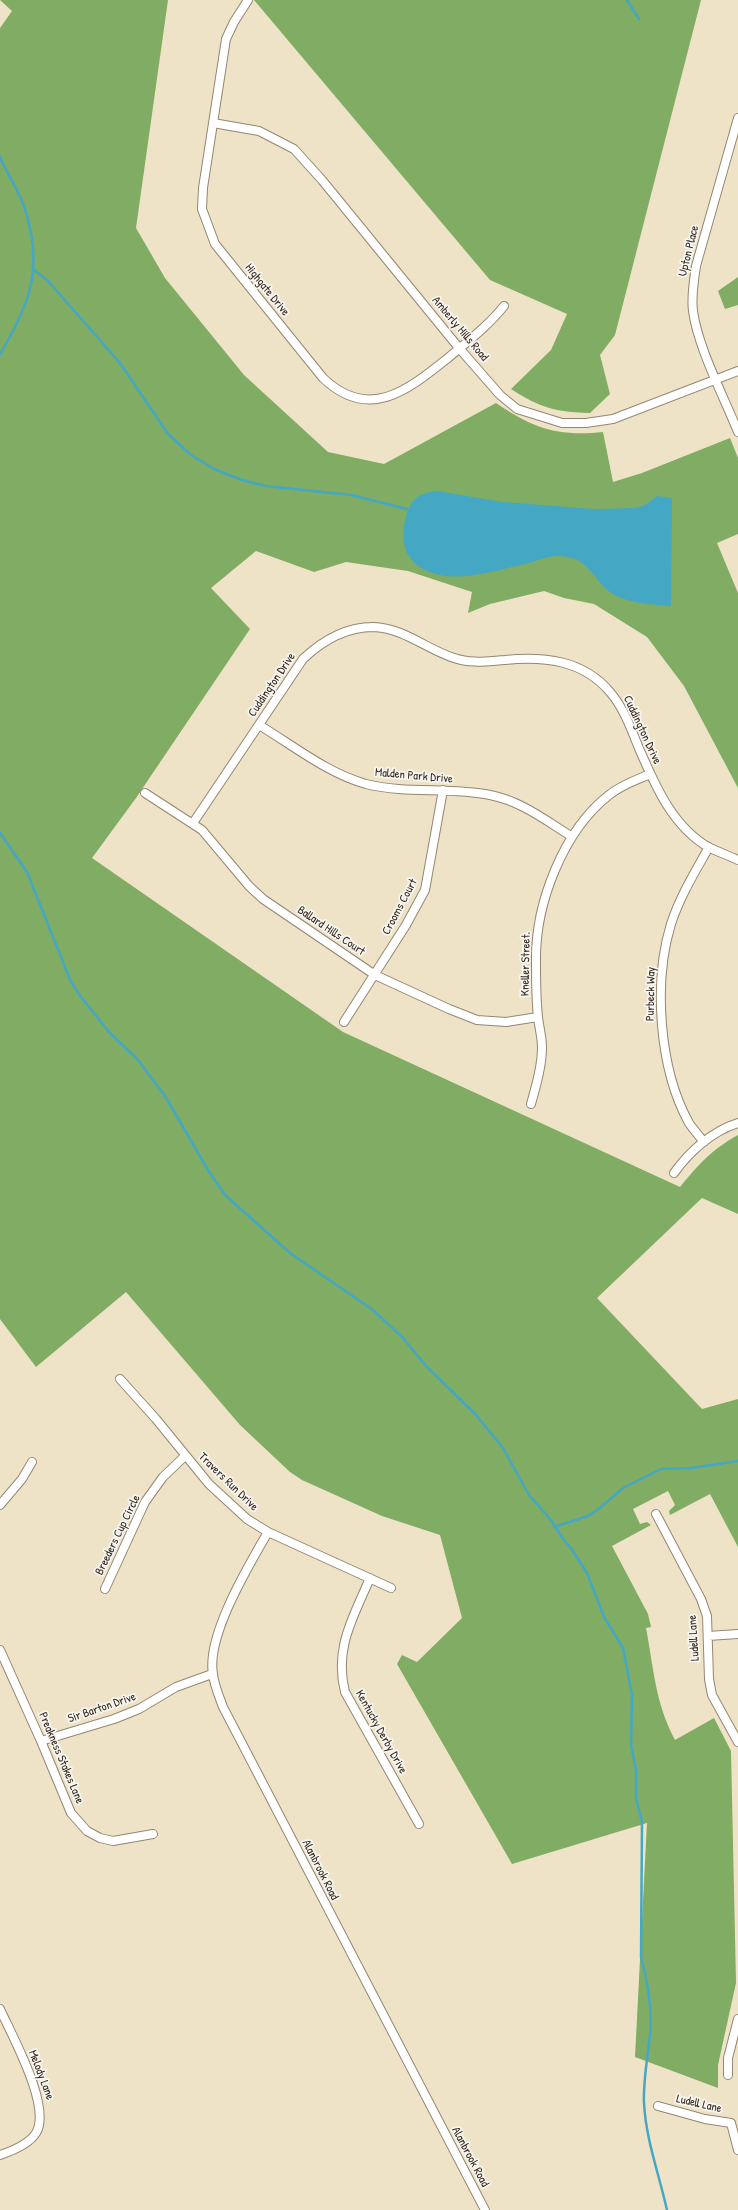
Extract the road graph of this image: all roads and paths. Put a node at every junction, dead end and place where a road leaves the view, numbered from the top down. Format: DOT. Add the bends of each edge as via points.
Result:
graph roads {
  1 [pos="248,0"];
  2 [pos="738,118"];
  3 [pos="213,123"];
  4 [pos="504,306"];
  5 [pos="460,348"];
  6 [pos="738,371"];
  7 [pos="717,380"];
  8 [pos="738,432"];
  9 [pos="260,725"];
  10 [pos="650,774"];
  11 [pos="443,790"];
  12 [pos="145,792"];
  13 [pos="193,823"];
  14 [pos="571,836"];
  15 [pos="709,847"];
  16 [pos="738,860"];
  17 [pos="375,975"];
  18 [pos="538,1017"];
  19 [pos="344,1022"];
  20 [pos="531,1104"];
  21 [pos="738,1123"];
  22 [pos="704,1142"];
  23 [pos="674,1174"];
  24 [pos="120,1379"];
  25 [pos="185,1456"];
  26 [pos="32,1462"];
  27 [pos="0,1505"];
  28 [pos="656,1514"];
  29 [pos="268,1532"];
  30 [pos="370,1578"];
  31 [pos="390,1588"];
  32 [pos="105,1589"];
  33 [pos="738,1634"];
  34 [pos="708,1636"];
  35 [pos="0,1650"];
  36 [pos="212,1674"];
  37 [pos="41,1741"];
  38 [pos="738,1742"];
  39 [pos="419,1824"];
  40 [pos="153,1834"];
  41 [pos="0,2009"];
  42 [pos="738,2018"];
  43 [pos="736,2037"];
  44 [pos="728,2075"];
  45 [pos="658,2106"];
  46 [pos="738,2150"];
  47 [pos="0,2155"];
  48 [pos="485,2210"];
  1 -- 3 [label="street, Highgate Drive" via="226,39"];
  2 -- 7 [label="street, Upton Place" via="696,266 692,289 693,312 700,339"];
  3 -- 5 [label="street, Amberly Hills Road" via="259,131 294,149"];
  3 -- 5 [label="street, Highgate Drive" via="203,188 202,209 207,227 215,244 318,372 333,387 356,398 386,398 404,391"];
  4 -- 5 [label="street, Highgate Drive" via="490,324"];
  5 -- 7 [label="street, Amberly Hills Road" via="500,395 517,410 562,424 613,419"];
  6 -- 7 [label="street, Amberly Hills Road"];
  7 -- 8 [label="street, Upton Place"];
  9 -- 10 [label="street, Cuddington Drive" via="303,659 315,647 341,634 373,627 404,634 454,658 467,661 537,658 579,669 593,676 611,692 633,733"];
  9 -- 11 [label="street, Malden Park Drive" via="324,767 344,777 367,784 397,788"];
  9 -- 13 [label="street, Cuddington Drive"];
  10 -- 14 [label="street, Kneller Street." via="610,794 591,811"];
  10 -- 15 [label="street, Cuddington Drive" via="669,808 681,823"];
  11 -- 14 [label="street, Malden Park Drive" via="505,799 529,809"];
  11 -- 17 [label="street, Crooms Court" via="425,890"];
  12 -- 13 [label="street, Ballard Hills Court"];
  13 -- 17 [label="street, Ballard Hills Court" via="215,843 244,880 263,899"];
  14 -- 18 [label="street, Kneller Street." via="546,894 538,927"];
  15 -- 16 [label="street, Cuddington Drive"];
  15 -- 22 [label="street, Purbeck Way" via="692,876 671,924 661,975 663,1030 669,1064 679,1100 689,1123"];
  17 -- 18 [label="street, Ballard Hills Court" via="477,1020 506,1022"];
  17 -- 19 [label="street, Crooms Court"];
  18 -- 20 [label="street, Kneller Street." via="542,1048 538,1082"];
  21 -- 22 [label="street"];
  22 -- 23 [label="street" via="684,1159"];
  24 -- 25 [label="street, Travers Run Drive"];
  25 -- 29 [label="street, Travers Run Drive" via="209,1484 247,1519"];
  25 -- 32 [label="street, Breeders Cup Circle" via="163,1477 146,1502"];
  26 -- 27 [label="street" via="22,1479"];
  28 -- 34 [label="street, Ludell Lane" via="701,1599 707,1616"];
  29 -- 30 [label="street, Travers Run Drive"];
  29 -- 36 [label="street, Alanbrook Road" via="248,1565 230,1604 216,1642"];
  30 -- 31 [label="street, Travers Run Drive"];
  30 -- 39 [label="street, Kentucky Derby Drive" via="344,1643 341,1675 345,1692"];
  33 -- 34 [label="street"];
  34 -- 38 [label="street, Ludell Lane" via="708,1679 712,1695"];
  35 -- 37 [label="street, Preakness Stakes Lane"];
  36 -- 37 [label="street, Sir Barton Drive" via="176,1687 139,1709 114,1719"];
  36 -- 48 [label="street, Alanbrook Road" via="226,1714"];
  37 -- 40 [label="street, Preakness Stakes Lane" via="72,1813 87,1831 113,1841"];
  41 -- 47 [label="street, Melody Lane" via="37,2095 41,2112 39,2126 33,2137"];
  42 -- 43 [label="street"];
  43 -- 44 [label="street" via="728,2058"];
  45 -- 46 [label="street, Ludell Lane" via="705,2119 731,2123"];
}
